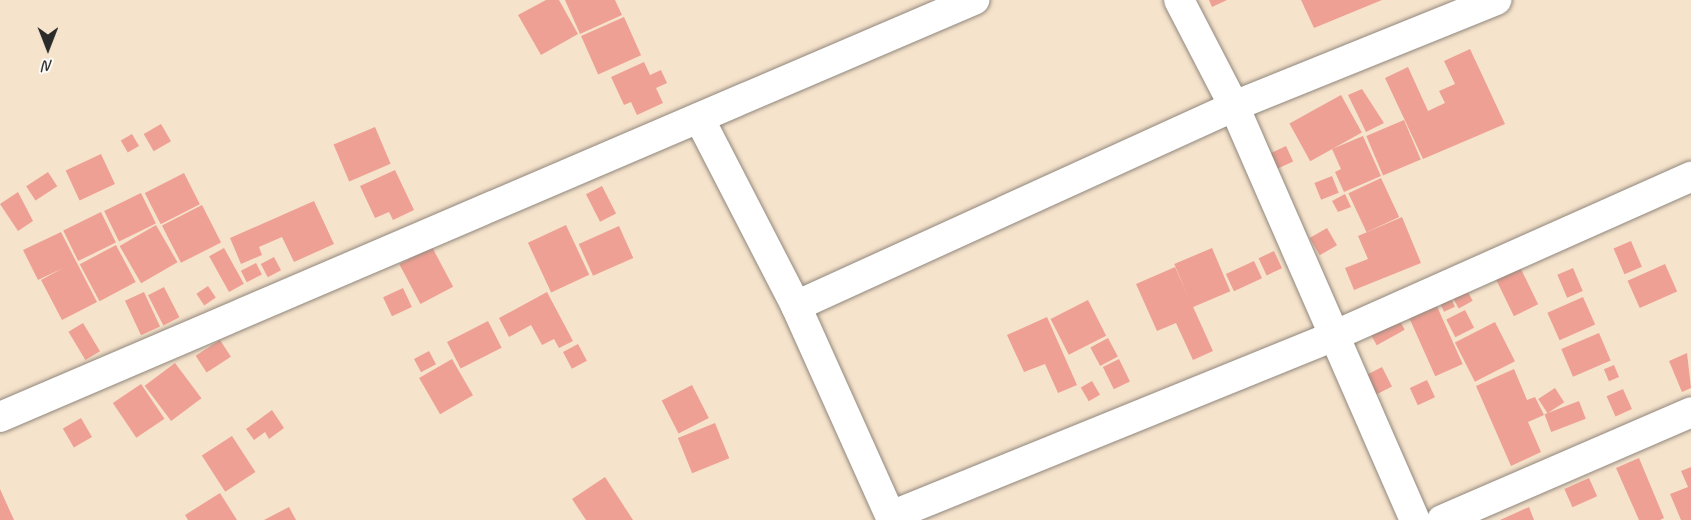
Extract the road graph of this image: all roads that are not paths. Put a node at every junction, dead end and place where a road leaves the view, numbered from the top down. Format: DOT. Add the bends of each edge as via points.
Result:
graph roads {
  1 [pos="974,0"];
  2 [pos="1179,0"];
  3 [pos="1496,0"];
  4 [pos="1234,106"];
  5 [pos="699,118"];
  6 [pos="1691,177"];
  7 [pos="796,306"];
  8 [pos="1332,337"];
  9 [pos="1691,412"];
  10 [pos="0,417"];
  11 [pos="892,518"];
  12 [pos="1415,520"];
  13 [pos="1442,520"];
  1 -- 5 [label="street"];
  2 -- 4 [label="street"];
  3 -- 4 [label="street"];
  4 -- 7 [label="street"];
  4 -- 8 [label="street"];
  5 -- 7 [label="street"];
  5 -- 10 [label="street"];
  6 -- 8 [label="street"];
  7 -- 11 [label="street"];
  8 -- 11 [label="street"];
  8 -- 12 [label="street"];
  9 -- 13 [label="street"];
}
